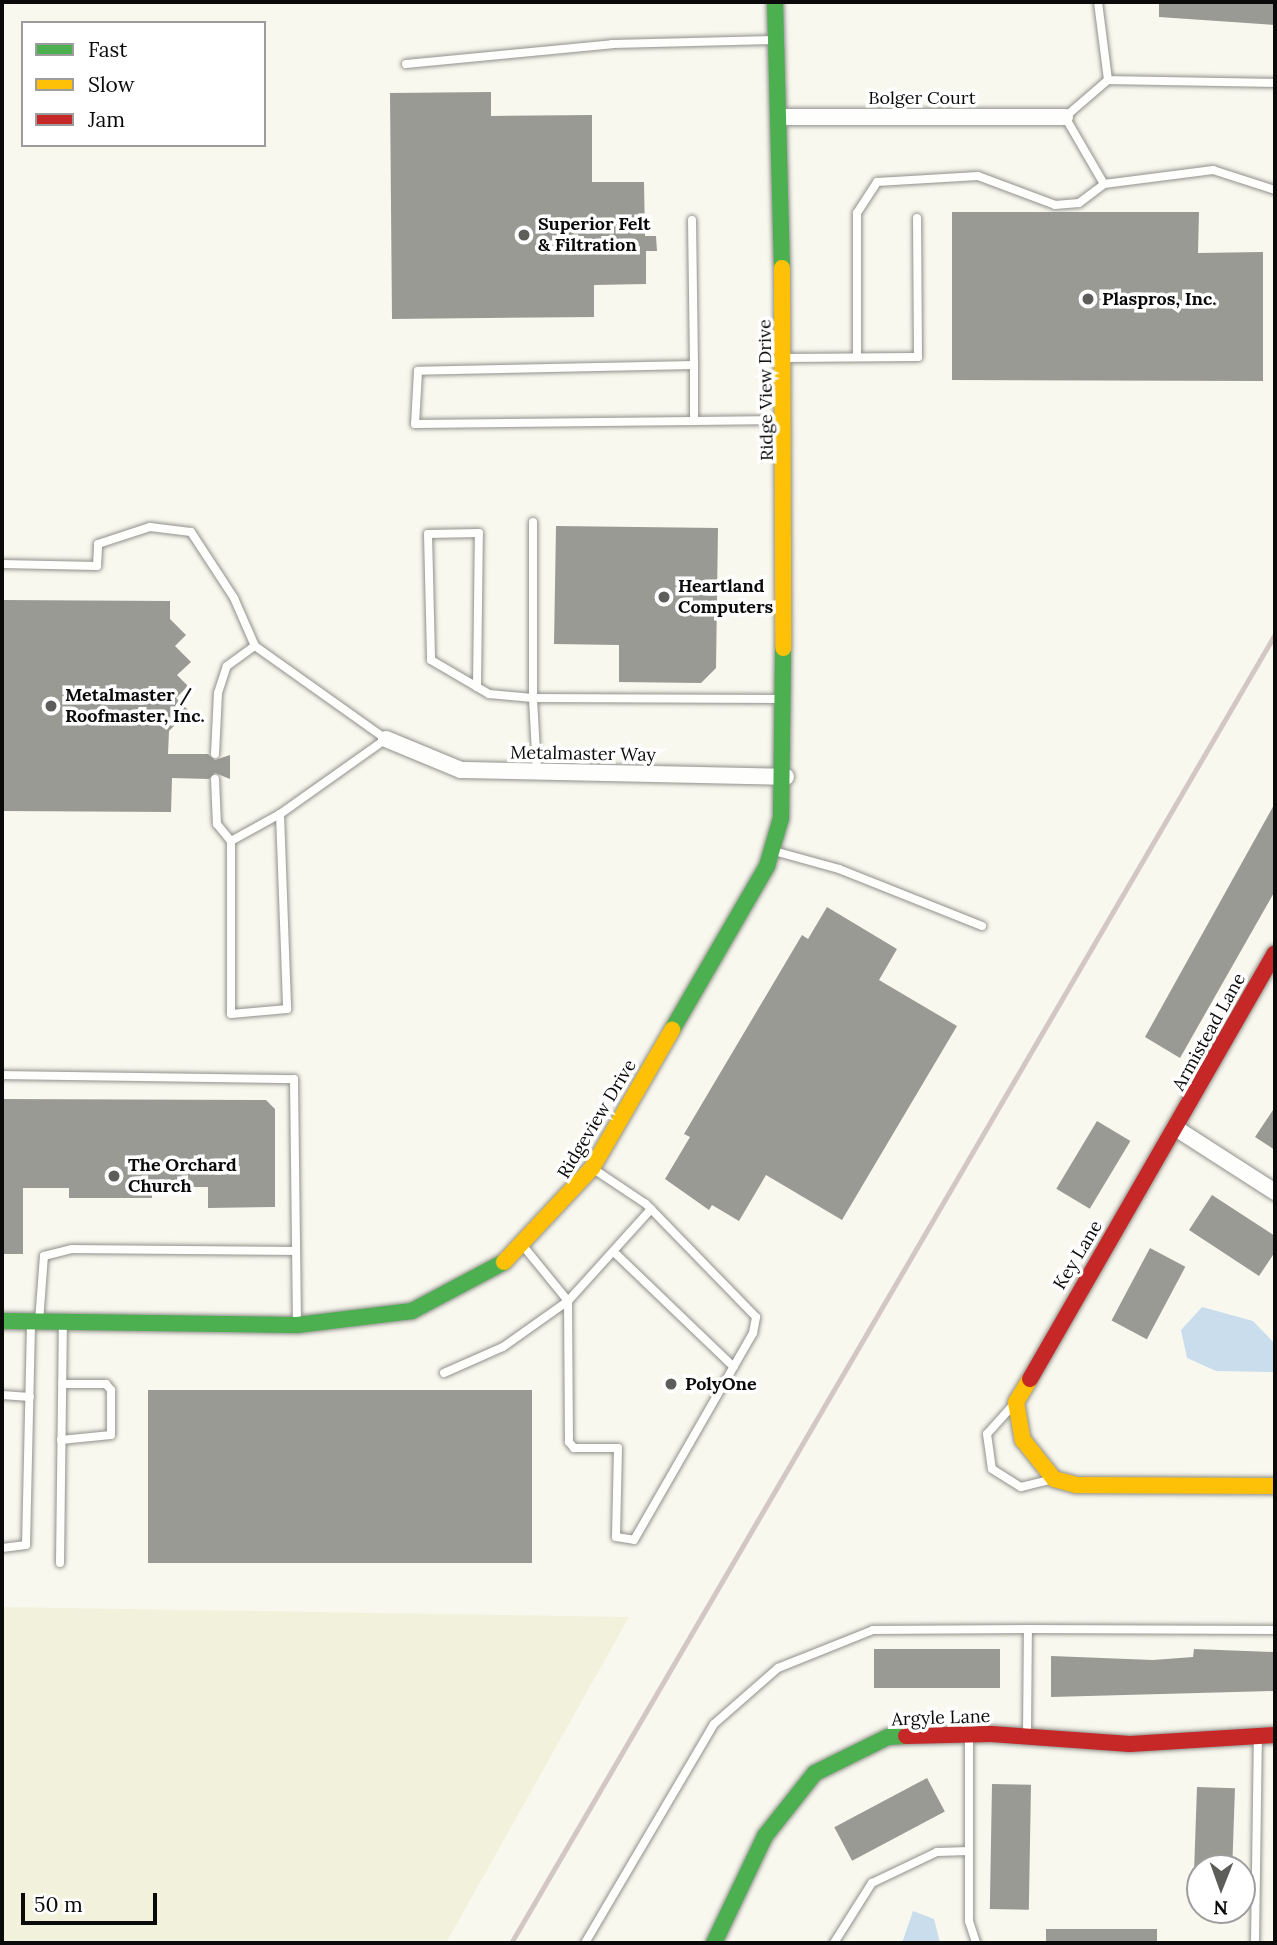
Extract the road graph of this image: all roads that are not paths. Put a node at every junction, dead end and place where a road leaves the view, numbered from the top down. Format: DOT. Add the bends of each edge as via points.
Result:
graph roads {
  1 [pos="763,2"];
  2 [pos="775,2"];
  3 [pos="1098,2"];
  4 [pos="776,40"];
  5 [pos="406,64"];
  6 [pos="1108,80"];
  7 [pos="1275,82"];
  8 [pos="778,117"];
  9 [pos="1065,117"];
  10 [pos="1104,184"];
  11 [pos="1275,190"];
  12 [pos="917,218"];
  13 [pos="692,220"];
  14 [pos="857,356"];
  15 [pos="786,358"];
  16 [pos="694,365"];
  17 [pos="786,420"];
  18 [pos="694,421"];
  19 [pos="533,522"];
  20 [pos="2,564"];
  21 [pos="255,646"];
  22 [pos="477,687"];
  23 [pos="533,698"];
  24 [pos="784,699"];
  25 [pos="386,739"];
  26 [pos="215,754"];
  27 [pos="537,772"];
  28 [pos="786,777"];
  29 [pos="215,779"];
  30 [pos="280,814"];
  31 [pos="231,841"];
  32 [pos="771,851"];
  33 [pos="982,926"];
  34 [pos="1275,953"];
  35 [pos="2,1075"];
  36 [pos="1177,1129"];
  37 [pos="592,1168"];
  38 [pos="1275,1192"];
  39 [pos="651,1209"];
  40 [pos="524,1247"];
  41 [pos="296,1251"];
  42 [pos="616,1254"];
  43 [pos="568,1301"];
  44 [pos="2,1321"];
  45 [pos="35,1322"];
  46 [pos="62,1322"];
  47 [pos="297,1325"];
  48 [pos="734,1367"];
  49 [pos="444,1373"];
  50 [pos="62,1384"];
  51 [pos="2,1395"];
  52 [pos="30,1396"];
  53 [pos="1016,1402"];
  54 [pos="61,1440"];
  55 [pos="1054,1479"];
  56 [pos="1275,1486"];
  57 [pos="2,1548"];
  58 [pos="60,1563"];
  59 [pos="1028,1629"];
  60 [pos="1275,1630"];
  61 [pos="969,1735"];
  62 [pos="1258,1735"];
  63 [pos="1275,1735"];
  64 [pos="1027,1738"];
  65 [pos="969,1851"];
  66 [pos="585,1943"];
  67 [pos="714,1943"];
  68 [pos="834,1943"];
  69 [pos="976,1943"];
  70 [pos="1255,1943"];
  1 -- 2 [label="lane"];
  2 -- 4 [label="street, Ridge View Drive"];
  3 -- 6 [label="lane" via="1098,44"];
  4 -- 5 [label="lane" via="612,44"];
  4 -- 8 [label="street, Ridge View Drive"];
  6 -- 7 [label="lane"];
  6 -- 9 [label="lane"];
  8 -- 9 [label="street, Bolger Court"];
  8 -- 15 [label="street, Ridge View Drive"];
  9 -- 10 [label="lane"];
  10 -- 11 [label="lane" via="1213,170"];
  10 -- 14 [label="lane" via="1079,203 1055,205 978,176 877,182 857,213"];
  12 -- 14 [label="lane" via="918,357"];
  13 -- 16 [label="lane"];
  14 -- 15 [label="lane"];
  15 -- 17 [label="street, Ridge View Drive"];
  16 -- 18 [label="lane"];
  16 -- 18 [label="lane" via="418,371 415,424"];
  17 -- 18 [label="lane"];
  17 -- 24 [label="street, Ridge View Drive"];
  19 -- 23 [label="lane"];
  20 -- 21 [label="lane" via="97,566 98,544 150,527 191,532 234,598"];
  21 -- 25 [label="lane"];
  21 -- 26 [label="lane" via="227,666 219,693"];
  22 -- 22 [label="lane" via="431,660 428,534 479,533"];
  22 -- 23 [label="lane"];
  23 -- 24 [label="lane"];
  23 -- 27 [label="lane"];
  24 -- 28 [label="street, Ridge View Drive"];
  25 -- 27 [label="street, Metalmaster Way" via="461,770"];
  25 -- 30 [label="lane"];
  27 -- 28 [label="street, Metalmaster Way"];
  28 -- 32 [label="street, Ridgeview Drive"];
  29 -- 31 [label="lane" via="217,824"];
  30 -- 31 [label="lane"];
  30 -- 31 [label="lane" via="287,1009 230,1014"];
  32 -- 33 [label="lane" via="839,869"];
  32 -- 37 [label="street, Ridgeview Drive"];
  34 -- 36 [label="street, Armistead Lane"];
  35 -- 41 [label="lane" via="294,1079"];
  36 -- 38 [label="street"];
  36 -- 53 [label="street, Key Lane"];
  37 -- 39 [label="lane"];
  37 -- 40 [label="street, Ridgeview Drive"];
  39 -- 42 [label="lane"];
  39 -- 48 [label="lane" via="756,1317"];
  40 -- 43 [label="lane"];
  40 -- 47 [label="street, Ridgeview Drive" via="474,1283 412,1311"];
  41 -- 45 [label="lane" via="72,1249 44,1256"];
  41 -- 47 [label="lane"];
  42 -- 43 [label="lane"];
  42 -- 48 [label="lane"];
  43 -- 48 [label="lane" via="569,1442 574,1448 618,1448 621,1541 634,1541"];
  43 -- 49 [label="lane" via="503,1347"];
  44 -- 45 [label="street, Ridgeview Drive"];
  45 -- 46 [label="street, Ridgeview Drive"];
  45 -- 52 [label="lane"];
  46 -- 47 [label="street, Ridgeview Drive"];
  46 -- 50 [label="lane"];
  50 -- 54 [label="lane"];
  50 -- 54 [label="lane" via="106,1384 111,1390 111,1435"];
  51 -- 52 [label="lane"];
  52 -- 57 [label="lane" via="26,1545"];
  53 -- 55 [label="street" via="1023,1440"];
  53 -- 55 [label="lane, Key Lane" via="987,1434 992,1469 1021,1487"];
  54 -- 58 [label="lane"];
  55 -- 56 [label="street, Key Lane" via="1076,1485"];
  59 -- 60 [label="lane"];
  59 -- 64 [label="lane"];
  59 -- 66 [label="lane" via="873,1630 778,1668 714,1724"];
  61 -- 64 [label="street, Argyle Lane"];
  61 -- 65 [label="lane"];
  61 -- 67 [label="street, Argyle Lane" via="888,1738 815,1773 765,1836"];
  62 -- 63 [label="street, Argyle Lane"];
  62 -- 64 [label="street, Argyle Lane" via="1130,1744"];
  62 -- 70 [label="lane"];
  65 -- 68 [label="lane" via="928,1855 872,1882"];
  65 -- 69 [label="lane" via="969,1920"];
}
